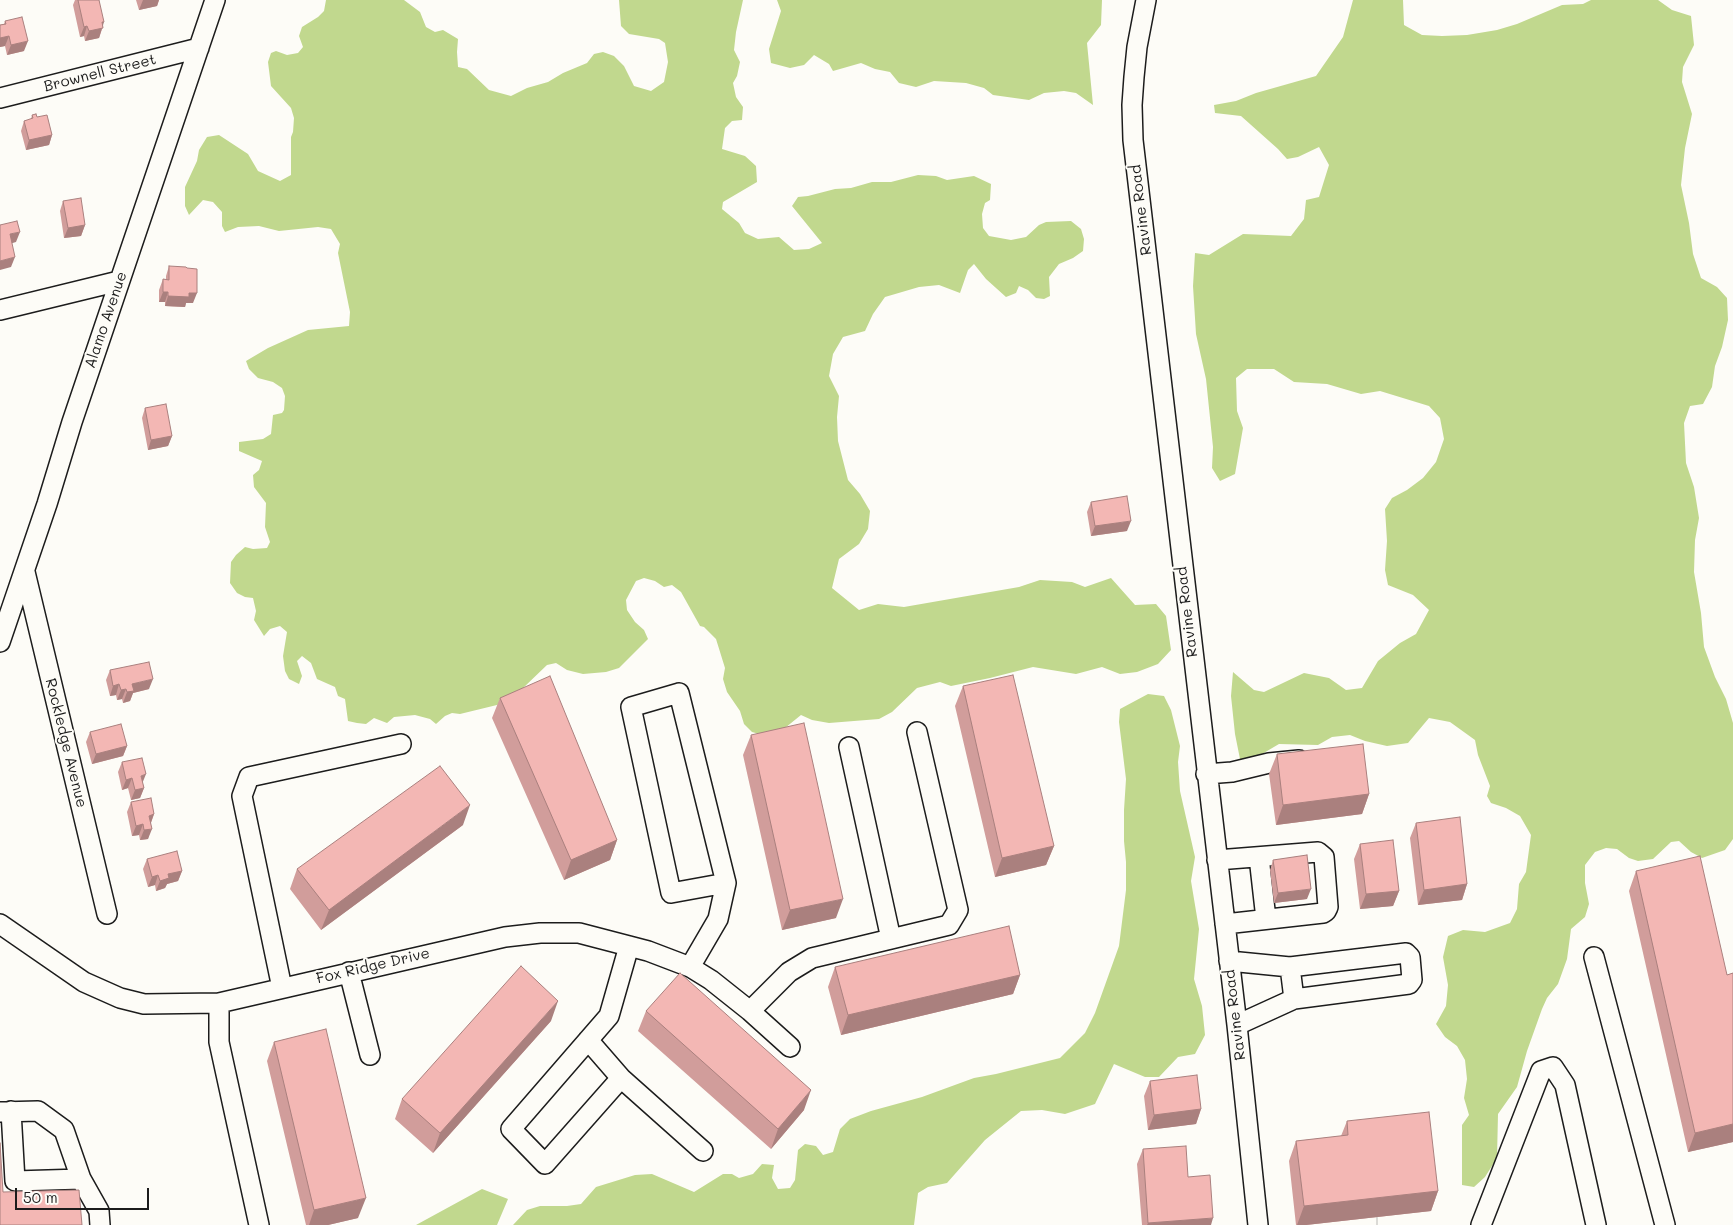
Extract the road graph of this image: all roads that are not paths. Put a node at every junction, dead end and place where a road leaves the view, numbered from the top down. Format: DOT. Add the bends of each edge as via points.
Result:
graph roads {
  1 [pos="215,0"];
  2 [pos="1146,0"];
  3 [pos="199,48"];
  4 [pos="0,98"];
  5 [pos="119,281"];
  6 [pos="0,310"];
  7 [pos="25,572"];
  8 [pos="0,642"];
  9 [pos="917,732"];
  10 [pos="401,744"];
  11 [pos="849,747"];
  12 [pos="1314,758"];
  13 [pos="1206,774"];
  14 [pos="1259,857"];
  15 [pos="1218,860"];
  16 [pos="726,883"];
  17 [pos="107,914"];
  18 [pos="1266,919"];
  19 [pos="0,924"];
  20 [pos="1225,924"];
  21 [pos="891,939"];
  22 [pos="629,946"];
  23 [pos="1594,957"];
  24 [pos="1229,961"];
  25 [pos="690,967"];
  26 [pos="1290,967"];
  27 [pos="349,972"];
  28 [pos="282,988"];
  29 [pos="1294,999"];
  30 [pos="219,1003"];
  31 [pos="750,1011"];
  32 [pos="1237,1025"];
  33 [pos="588,1040"];
  34 [pos="790,1047"];
  35 [pos="370,1054"];
  36 [pos="621,1078"];
  37 [pos="5,1112"];
  38 [pos="703,1151"];
  39 [pos="81,1179"];
  40 [pos="100,1225"];
  41 [pos="258,1225"];
  42 [pos="1258,1225"];
  43 [pos="1481,1225"];
  44 [pos="1596,1225"];
  45 [pos="1665,1225"];
  1 -- 3 [label="street, Alamo Avenue"];
  2 -- 13 [label="street, Ravine Road" via="1134,77 1133,140"];
  3 -- 4 [label="street, Brownell Street"];
  3 -- 5 [label="street, Alamo Avenue"];
  5 -- 6 [label="street"];
  5 -- 7 [label="street, Alamo Avenue"];
  7 -- 8 [label="street, Alamo Avenue"];
  7 -- 17 [label="street, Rockledge Avenue"];
  9 -- 21 [label="street" via="958,910 948,925"];
  10 -- 28 [label="street" via="249,776 242,796"];
  11 -- 21 [label="street"];
  12 -- 13 [label="street"];
  13 -- 15 [label="street, Ravine Road"];
  14 -- 15 [label="street"];
  14 -- 18 [label="street"];
  14 -- 18 [label="street" via="1318,852 1324,857 1326,911"];
  15 -- 20 [label="street, Ravine Road"];
  16 -- 16 [label="street" via="679,693 632,707 671,893"];
  16 -- 25 [label="street" via="718,919"];
  18 -- 20 [label="street"];
  19 -- 30 [label="street, Fox Ridge Drive" via="84,982 120,998 144,1004"];
  20 -- 24 [label="street, Ravine Road"];
  21 -- 31 [label="street" via="812,958 789,972"];
  22 -- 25 [label="street, Fox Ridge Drive"];
  22 -- 27 [label="street, Fox Ridge Drive" via="579,933 540,933 505,937"];
  22 -- 33 [label="street" via="609,1016"];
  23 -- 45 [label="street"];
  24 -- 26 [label="street"];
  24 -- 32 [label="street, Ravine Road"];
  25 -- 31 [label="street, Fox Ridge Drive"];
  26 -- 29 [label="street"];
  26 -- 29 [label="street" via="1406,953 1410,957 1412,980 1409,984"];
  27 -- 28 [label="street, Fox Ridge Drive"];
  27 -- 35 [label="street"];
  28 -- 30 [label="street, Fox Ridge Drive"];
  29 -- 32 [label="street"];
  30 -- 41 [label="street" via="219,1042"];
  31 -- 34 [label="street, Fox Ridge Drive"];
  32 -- 42 [label="street, Ravine Road"];
  33 -- 36 [label="street"];
  33 -- 36 [label="street" via="511,1129 545,1164"];
  36 -- 38 [label="street"];
  37 -- 39 [label="street" via="38,1112 64,1130"];
  37 -- 39 [label="street" via="15,1182"];
  39 -- 40 [label="street" via="99,1212"];
  43 -- 44 [label="street" via="1541,1071 1553,1067 1565,1085"];
}
